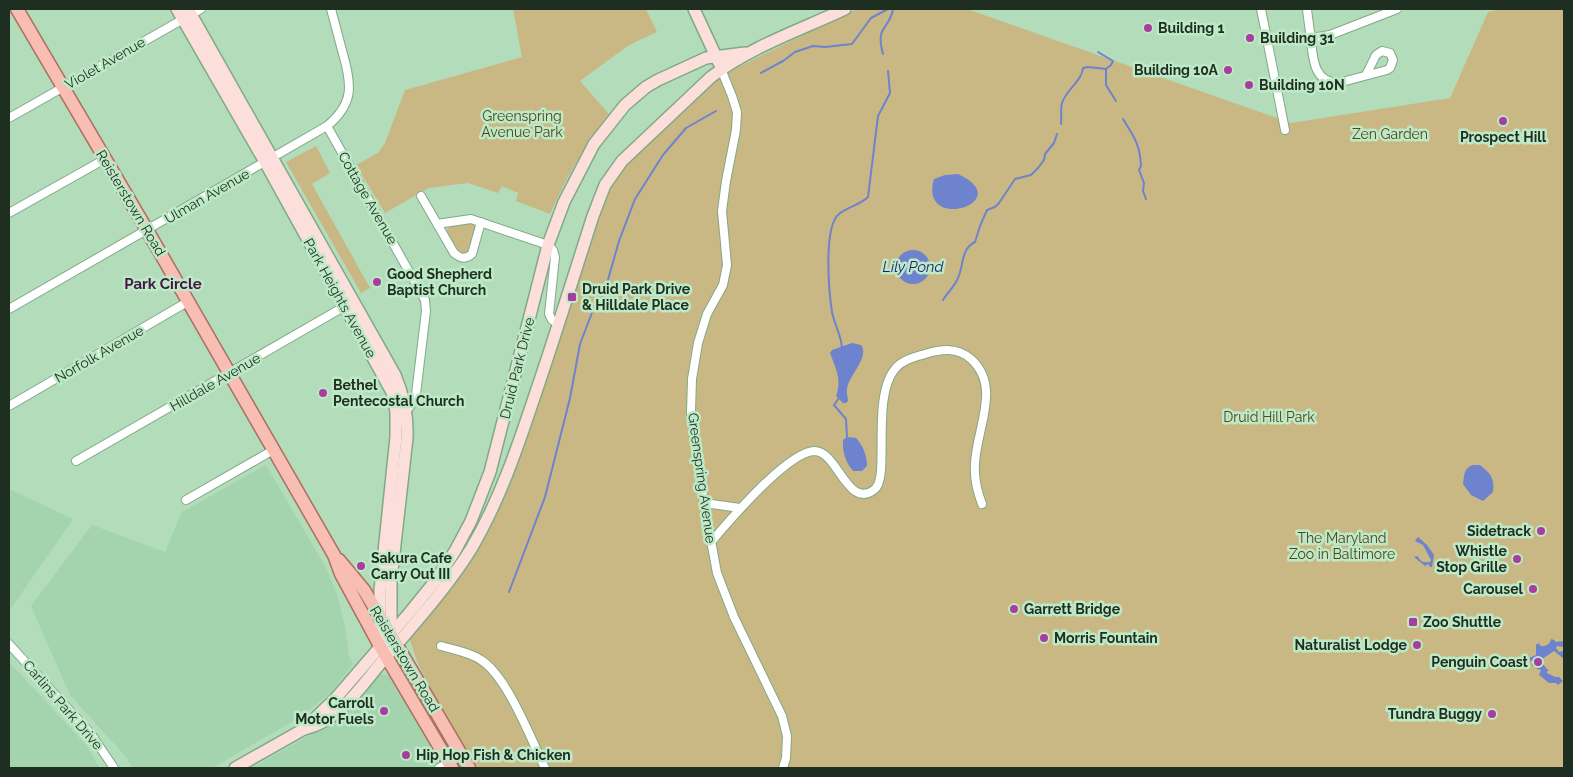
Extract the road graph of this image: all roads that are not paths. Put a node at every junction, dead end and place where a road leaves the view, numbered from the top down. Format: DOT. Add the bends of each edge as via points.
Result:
graph roads {
  1 [pos="17,9"];
  2 [pos="177,9"];
  3 [pos="331,9"];
  4 [pos="694,9"];
  5 [pos="845,9"];
  6 [pos="1262,9"];
  7 [pos="1307,9"];
  8 [pos="1398,9"];
  9 [pos="191,13"];
  10 [pos="1311,38"];
  11 [pos="752,52"];
  12 [pos="716,56"];
  13 [pos="721,69"];
  14 [pos="1366,75"];
  15 [pos="63,87"];
  16 [pos="9,118"];
  17 [pos="327,126"];
  18 [pos="1285,130"];
  19 [pos="105,159"];
  20 [pos="268,160"];
  21 [pos="421,196"];
  22 [pos="9,213"];
  23 [pos="481,222"];
  24 [pos="437,224"];
  25 [pos="147,230"];
  26 [pos="548,245"];
  27 [pos="189,301"];
  28 [pos="349,304"];
  29 [pos="9,309"];
  30 [pos="559,324"];
  31 [pos="230,373"];
  32 [pos="9,406"];
  33 [pos="401,412"];
  34 [pos="275,450"];
  35 [pos="76,461"];
  36 [pos="186,500"];
  37 [pos="704,503"];
  38 [pos="982,504"];
  39 [pos="740,508"];
  40 [pos="711,542"];
  41 [pos="334,555"];
  42 [pos="379,615"];
  43 [pos="394,639"];
  44 [pos="9,644"];
  45 [pos="440,646"];
  46 [pos="383,651"];
  47 [pos="462,755"];
  48 [pos="446,766"];
  49 [pos="239,767"];
  50 [pos="114,768"];
  51 [pos="469,768"];
  52 [pos="545,768"];
  53 [pos="783,768"];
  1 -- 15 [label="main road, Reisterstown Road"];
  2 -- 9 [label="main road, Park Heights Avenue"];
  3 -- 17 [label="street" via="349,72 350,89 342,112"];
  4 -- 12 [label="main road, Greenspring Avenue"];
  5 -- 11 [label="main road, Druid Park Drive"];
  6 -- 18 [label="street"];
  7 -- 10 [label="street"];
  8 -- 10 [label="street" via="1336,33"];
  9 -- 15 [label="street, Violet Avenue"];
  9 -- 20 [label="main road, Park Heights Avenue"];
  10 -- 14 [label="street" via="1315,69 1325,79 1338,83"];
  11 -- 12 [label="main road, Druid Park Drive"];
  11 -- 13 [label="main road, Druid Park Drive"];
  12 -- 13 [label="main road, Greenspring Avenue"];
  12 -- 26 [label="main road, Druid Park Drive" via="697,61 658,80 637,94 615,116 575,177"];
  13 -- 30 [label="main road, Druid Park Drive" via="634,148 611,174 599,197"];
  13 -- 37 [label="street, Greenspring Avenue" via="735,104 737,121 722,211 726,275 702,328 692,379 691,412"];
  15 -- 16 [label="street, Violet Avenue"];
  15 -- 19 [label="main road, Reisterstown Road"];
  17 -- 20 [label="street, Ulman Avenue"];
  17 -- 33 [label="street, Cottage Avenue" via="425,300 416,394 412,404"];
  19 -- 22 [label="street"];
  19 -- 25 [label="main road, Reisterstown Road"];
  20 -- 25 [label="street, Ulman Avenue"];
  20 -- 28 [label="main road, Park Heights Avenue"];
  21 -- 24 [label="street"];
  23 -- 24 [label="street" via="468,218"];
  23 -- 24 [label="street" via="472,254 466,258 454,253"];
  23 -- 26 [label="street"];
  25 -- 27 [label="main road, Reisterstown Road"];
  25 -- 29 [label="street, Ulman Avenue"];
  26 -- 30 [label="street" via="554,250 555,257 549,314"];
  26 -- 43 [label="main road, Druid Park Drive" via="495,456 477,508 447,564"];
  27 -- 31 [label="main road, Reisterstown Road"];
  27 -- 32 [label="street, Norfolk Avenue"];
  28 -- 31 [label="street, Hilldale Avenue"];
  28 -- 33 [label="main road, Park Heights Avenue"];
  30 -- 43 [label="main road, Druid Park Drive" via="518,447 482,528 461,564"];
  31 -- 34 [label="main road, Reisterstown Road"];
  31 -- 35 [label="street, Hilldale Avenue"];
  33 -- 42 [label="main road, Park Heights Avenue"];
  33 -- 43 [label="main road, Park Heights Avenue" via="407,438 391,580"];
  34 -- 36 [label="street"];
  34 -- 41 [label="main road, Reisterstown Road"];
  37 -- 39 [label="street"];
  37 -- 40 [label="street, Greenspring Avenue"];
  38 -- 39 [label="street" via="974,463 986,400 986,383 980,369 966,355 940,350 909,359 895,368 890,376 882,412 882,470 879,485 874,490 863,493 850,488 828,457 817,451 803,453 785,466"];
  39 -- 40 [label="street"];
  40 -- 53 [label="street, Greenspring Avenue" via="717,573 728,602 782,716 787,742"];
  41 -- 42 [label="main road, Reisterstown Road" via="351,573"];
  41 -- 46 [label="main road, Reisterstown Road"];
  42 -- 43 [label="main road, Reisterstown Road"];
  42 -- 46 [label="main road, Park Heights Avenue"];
  43 -- 46 [label="main road, Druid Park Drive"];
  43 -- 47 [label="main road, Reisterstown Road"];
  44 -- 50 [label="street, Carlins Park Drive" via="91,734"];
  45 -- 52 [label="street" via="482,660 499,678"];
  46 -- 48 [label="main road, Reisterstown Road"];
  46 -- 49 [label="main road, Druid Park Drive" via="304,729"];
  47 -- 48 [label="street"];
  47 -- 51 [label="main road, Reisterstown Road"];
}
